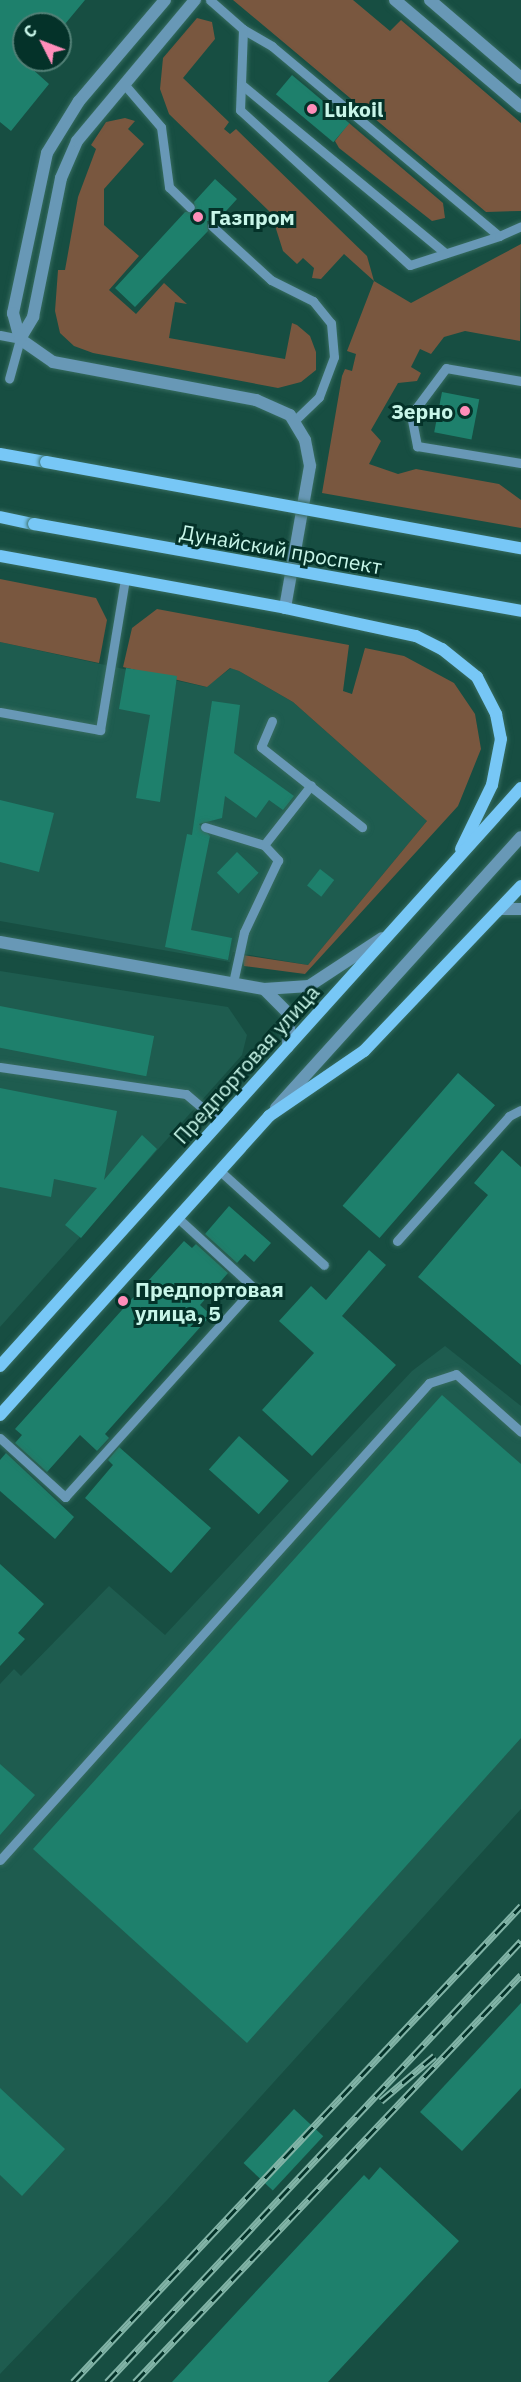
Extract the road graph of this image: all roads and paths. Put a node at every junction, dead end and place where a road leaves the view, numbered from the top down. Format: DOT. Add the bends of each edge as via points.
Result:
graph roads {
  1 [pos="165,0"];
  2 [pos="195,0"];
  3 [pos="210,0"];
  4 [pos="395,0"];
  5 [pos="430,0"];
  6 [pos="243,29"];
  7 [pos="521,78"];
  8 [pos="124,84"];
  9 [pos="242,85"];
  10 [pos="521,107"];
  11 [pos="190,207"];
  12 [pos="212,226"];
  13 [pos="521,226"];
  14 [pos="498,236"];
  15 [pos="445,253"];
  16 [pos="0,335"];
  17 [pos="20,339"];
  18 [pos="9,379"];
  19 [pos="521,381"];
  20 [pos="294,421"];
  21 [pos="0,454"];
  22 [pos="521,463"];
  23 [pos="0,517"];
  24 [pos="521,548"];
  25 [pos="0,556"];
  26 [pos="126,579"];
  27 [pos="285,608"];
  28 [pos="521,611"];
  29 [pos="0,712"];
  30 [pos="272,721"];
  31 [pos="311,785"];
  32 [pos="521,788"];
  33 [pos="205,827"];
  34 [pos="362,827"];
  35 [pos="521,837"];
  36 [pos="264,845"];
  37 [pos="455,861"];
  38 [pos="521,886"];
  39 [pos="500,909"];
  40 [pos="521,909"];
  41 [pos="392,931"];
  42 [pos="0,942"];
  43 [pos="233,983"];
  44 [pos="264,989"];
  45 [pos="288,1047"];
  46 [pos="0,1067"];
  47 [pos="521,1110"];
  48 [pos="269,1116"];
  49 [pos="219,1122"];
  50 [pos="219,1171"];
  51 [pos="178,1218"];
  52 [pos="397,1241"];
  53 [pos="324,1265"];
  54 [pos="0,1366"];
  55 [pos="0,1415"];
  56 [pos="521,1432"];
  57 [pos="0,1438"];
  58 [pos="0,1860"];
  1 -- 17 [label="street" via="80,101 47,153 13,313"];
  2 -- 8 [label="street"];
  3 -- 6 [label="lane"];
  4 -- 10 [label="street"];
  5 -- 7 [label="street"];
  6 -- 9 [label="lane"];
  6 -- 14 [label="lane" via="272,46"];
  8 -- 11 [label="lane" via="161,127 169,187"];
  8 -- 17 [label="street" via="92,120 67,162 33,317"];
  9 -- 15 [label="lane"];
  9 -- 15 [label="lane" via="240,110 410,265"];
  12 -- 20 [label="lane" via="271,280 313,301 331,323 334,357 320,397"];
  13 -- 14 [label="lane"];
  14 -- 15 [label="lane"];
  16 -- 17 [label="lane"];
  17 -- 18 [label="lane"];
  17 -- 20 [label="street" via="53,362 256,400 283,410"];
  19 -- 22 [label="lane" via="446,368 411,415 417,446"];
  20 -- 27 [label="street" via="305,440 310,466"];
  21 -- 24 [label="main road, Дунайский проспект, bridge"];
  23 -- 28 [label="main road, Дунайский проспект, bridge"];
  25 -- 26 [label="main road"];
  26 -- 27 [label="main road"];
  26 -- 29 [label="lane" via="100,730"];
  27 -- 37 [label="main road" via="416,636 477,677 496,714 500,755 492,785"];
  30 -- 31 [label="lane" via="261,747"];
  31 -- 34 [label="lane"];
  31 -- 36 [label="lane"];
  32 -- 37 [label="main road, Предпортовая улица"];
  33 -- 36 [label="lane"];
  35 -- 48 [label="street"];
  36 -- 43 [label="lane" via="278,860 244,932"];
  37 -- 41 [label="main road, Предпортовая улица"];
  38 -- 39 [label="main road"];
  39 -- 40 [label="street"];
  39 -- 48 [label="main road" via="364,1051"];
  41 -- 44 [label="street" via="309,986"];
  41 -- 45 [label="main road, Предпортовая улица"];
  42 -- 43 [label="street"];
  43 -- 44 [label="street"];
  44 -- 45 [label="street" via="290,1015"];
  45 -- 49 [label="main road, Предпортовая улица"];
  46 -- 49 [label="lane" via="186,1094"];
  47 -- 52 [label="lane" via="509,1116"];
  48 -- 50 [label="main road"];
  49 -- 54 [label="main road, Предпортовая улица"];
  50 -- 51 [label="main road"];
  50 -- 53 [label="lane"];
  51 -- 55 [label="main road"];
  51 -- 57 [label="lane" via="254,1288 65,1497"];
  56 -- 58 [label="lane" via="456,1374 429,1383"];
}
